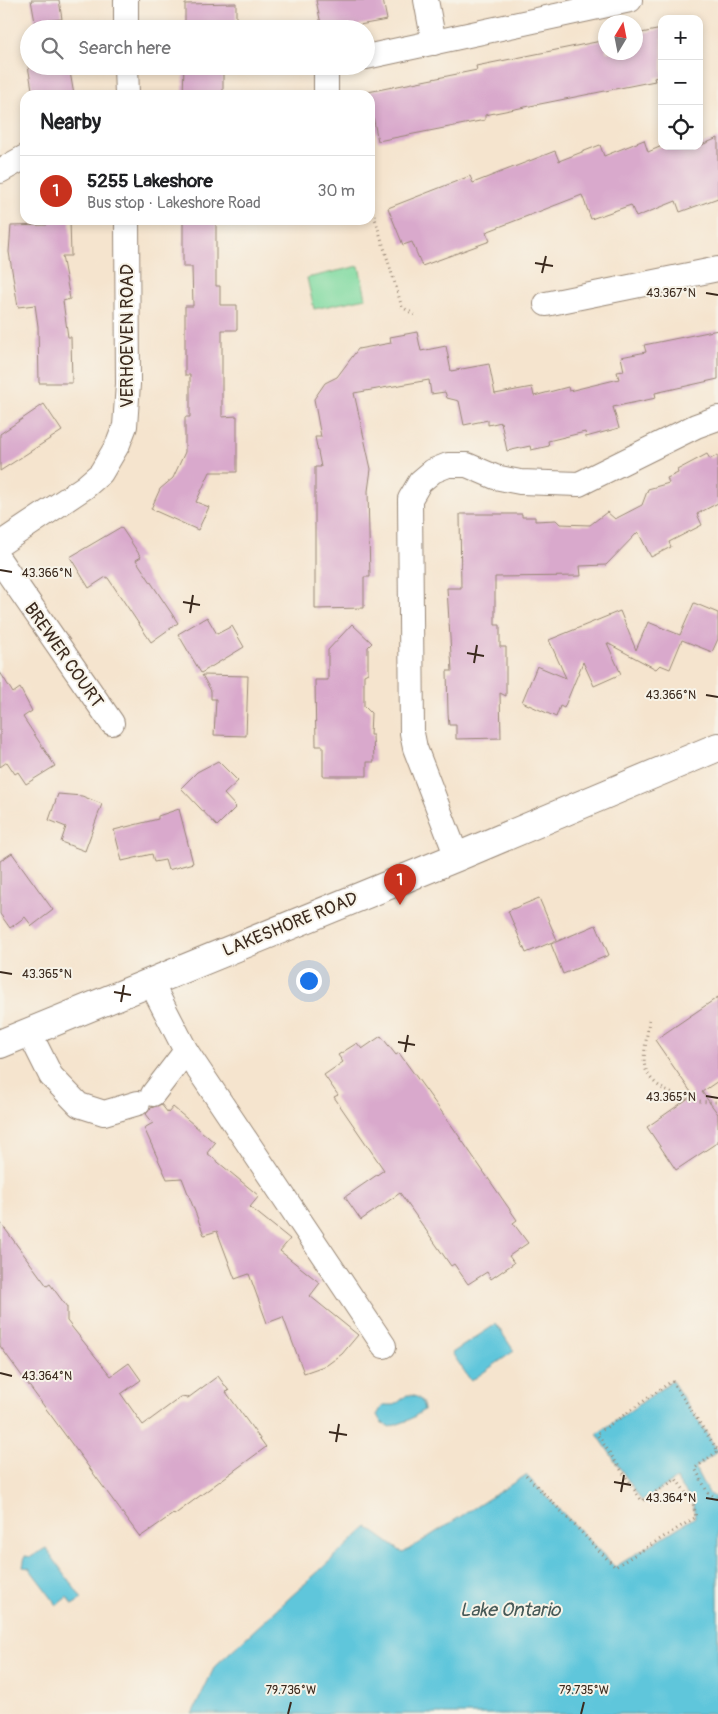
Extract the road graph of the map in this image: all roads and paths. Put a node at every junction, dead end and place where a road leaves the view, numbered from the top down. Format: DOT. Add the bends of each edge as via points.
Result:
graph roads {
  1 [pos="126,0"];
  2 [pos="426,0"];
  3 [pos="630,0"];
  4 [pos="126,20"];
  5 [pos="434,43"];
  6 [pos="375,55"];
  7 [pos="126,75"];
  8 [pos="326,75"];
  9 [pos="126,90"];
  10 [pos="326,90"];
  11 [pos="20,160"];
  12 [pos="0,171"];
  13 [pos="375,218"];
  14 [pos="127,225"];
  15 [pos="718,269"];
  16 [pos="546,304"];
  17 [pos="415,315"];
  18 [pos="718,418"];
  19 [pos="0,544"];
  20 [pos="0,561"];
  21 [pos="112,723"];
  22 [pos="718,747"];
  23 [pos="457,857"];
  24 [pos="150,981"];
  25 [pos="649,1020"];
  26 [pos="29,1032"];
  27 [pos="0,1044"];
  28 [pos="186,1051"];
  29 [pos="718,1102"];
  30 [pos="384,1346"];
  31 [pos="526,1475"];
  32 [pos="718,1499"];
  1 -- 4 [label="street"];
  2 -- 5 [label="street"];
  3 -- 5 [label="street"];
  5 -- 6 [label="street"];
  7 -- 9 [label="street"];
  8 -- 10 [label="street"];
  11 -- 12 [label="street"];
  13 -- 17 [label="path" via="402,307"];
  14 -- 19 [label="street, VERHOEVEN ROAD" via="128,384 125,426 118,444 101,473 85,487"];
  15 -- 16 [label="street"];
  18 -- 23 [label="street" via="579,484 520,482 495,477 467,465 448,465 420,482 410,499 412,733"];
  20 -- 21 [label="street, BREWER COURT"];
  22 -- 23 [label="main road, LAKESHORE ROAD"];
  23 -- 24 [label="main road, LAKESHORE ROAD"];
  24 -- 26 [label="main road, LAKESHORE ROAD"];
  24 -- 28 [label="street"];
  25 -- 29 [label="path" via="645,1066 650,1076 664,1090"];
  26 -- 27 [label="main road, LAKESHORE ROAD"];
  26 -- 28 [label="street" via="51,1076 79,1105 104,1113 146,1099"];
  28 -- 30 [label="street"];
  31 -- 32 [label="path" via="615,1567 696,1517 693,1503 676,1478 642,1501 597,1434 672,1381 718,1451 695,1468 708,1493"];
}
